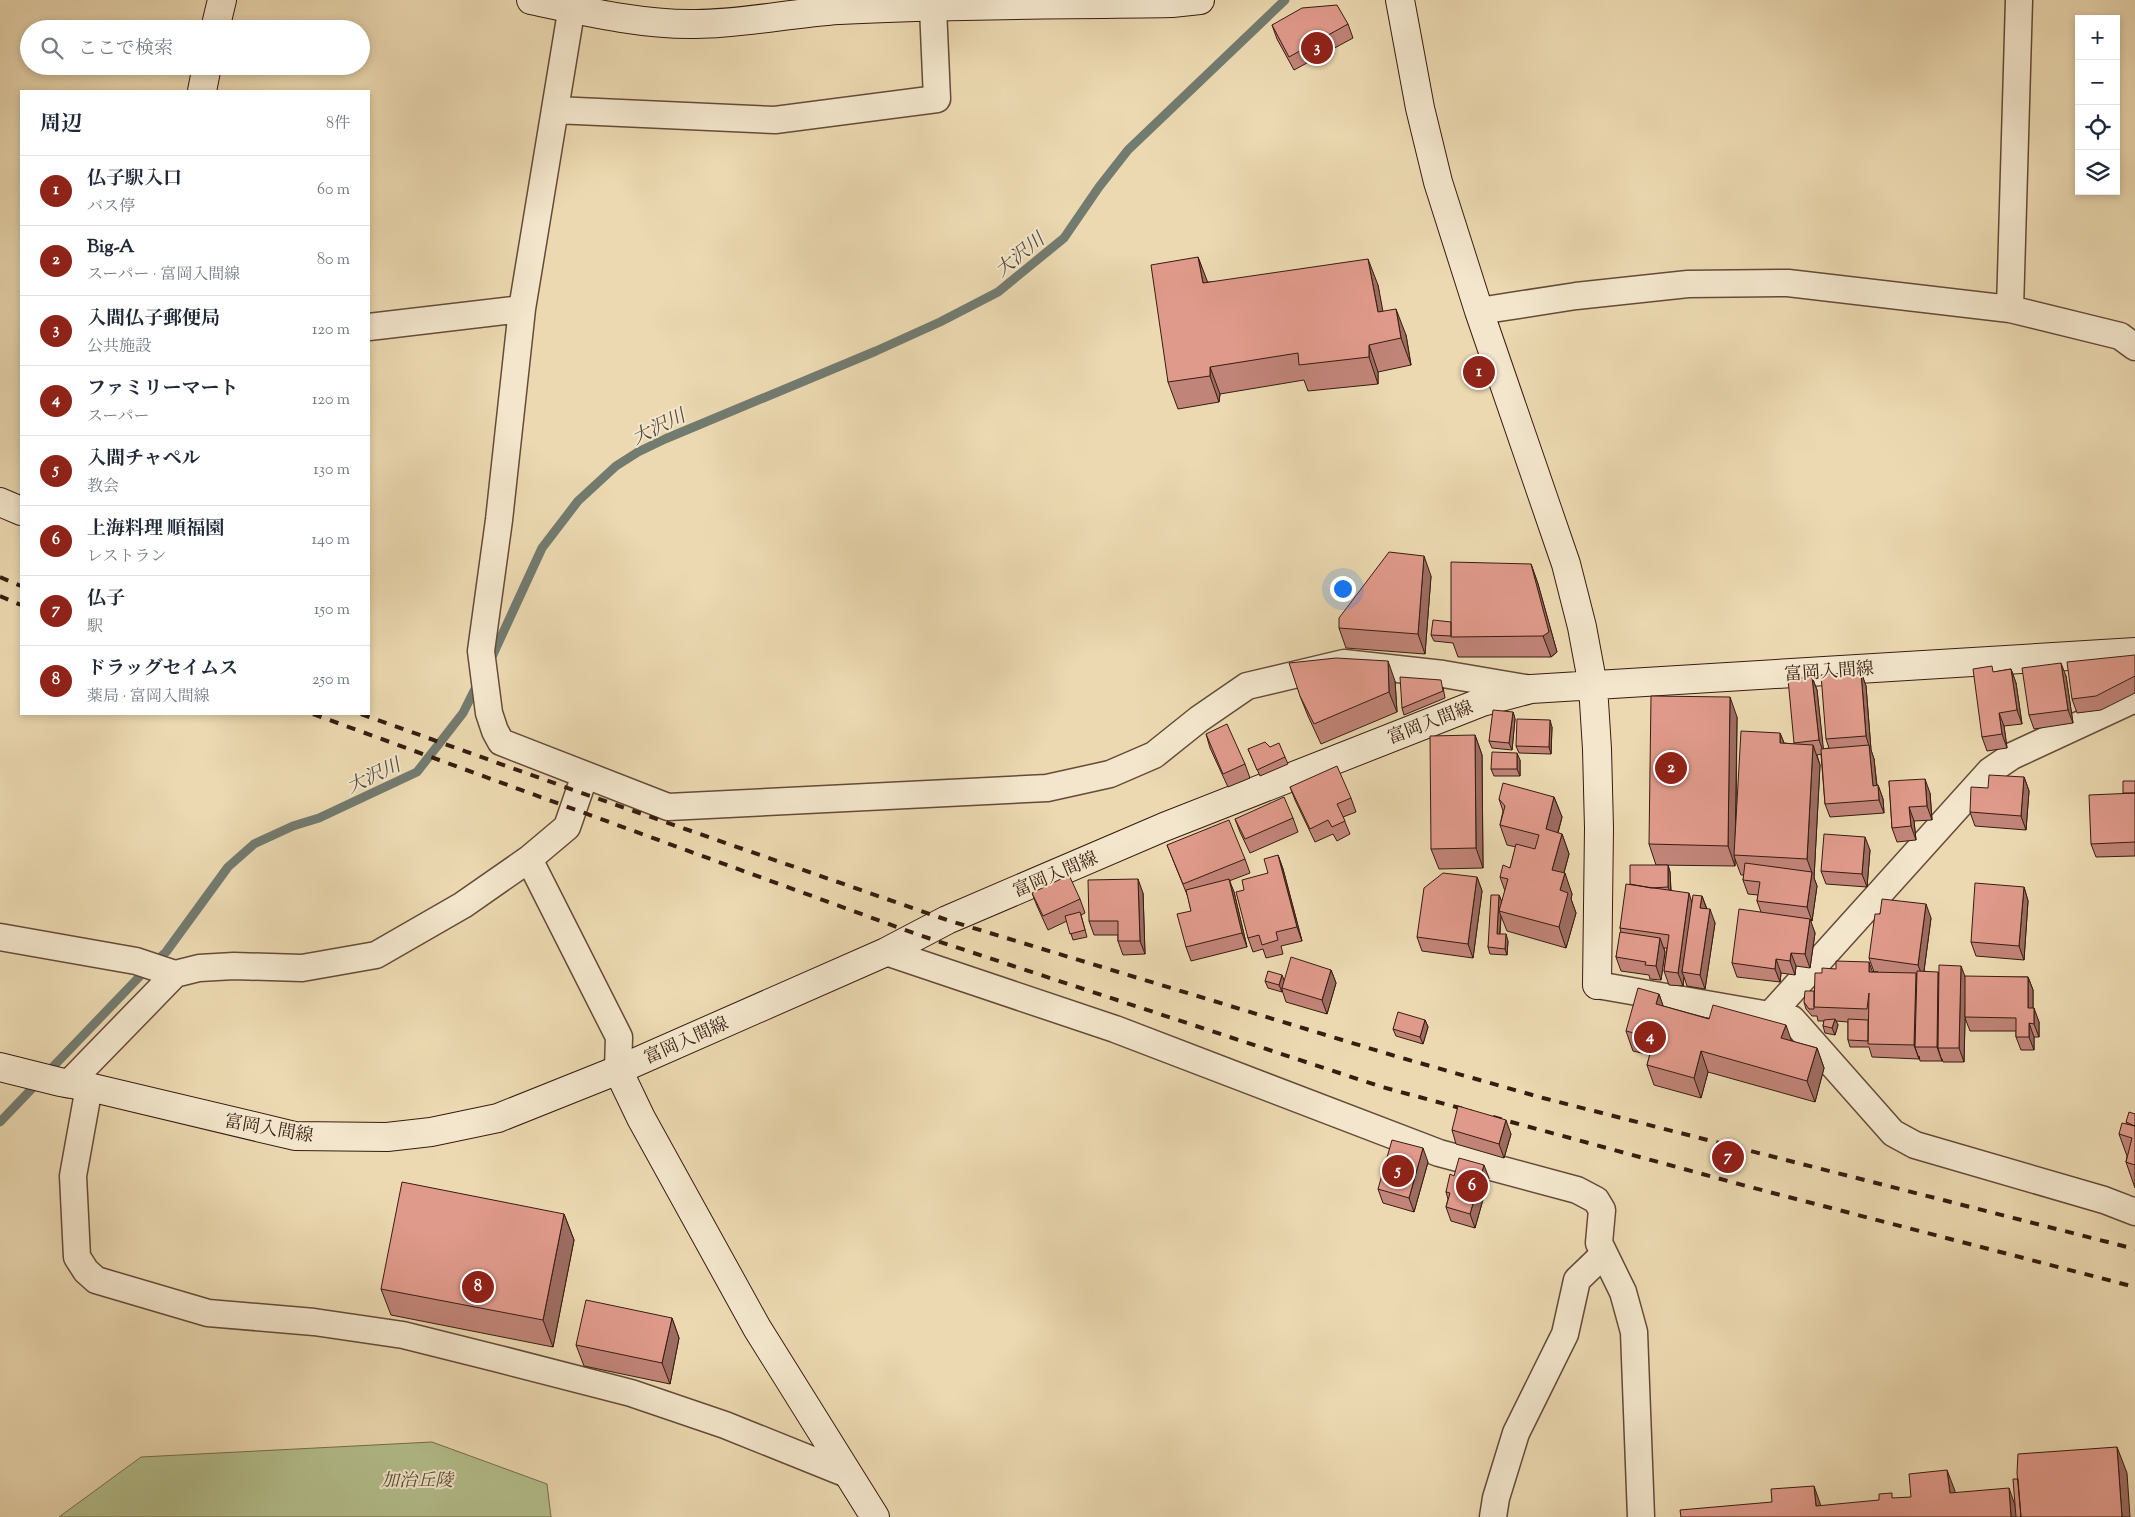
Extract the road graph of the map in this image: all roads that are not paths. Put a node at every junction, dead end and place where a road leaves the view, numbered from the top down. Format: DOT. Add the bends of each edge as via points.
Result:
graph roads {
  1 [pos="222,0"];
  2 [pos="531,0"];
  3 [pos="1200,0"];
  4 [pos="1400,0"];
  5 [pos="2019,0"];
  6 [pos="1103,2"];
  7 [pos="572,4"];
  8 [pos="934,8"];
  9 [pos="217,20"];
  10 [pos="205,75"];
  11 [pos="202,90"];
  12 [pos="555,110"];
  13 [pos="2010,309"];
  14 [pos="522,310"];
  15 [pos="1479,310"];
  16 [pos="370,327"];
  17 [pos="2135,347"];
  18 [pos="0,502"];
  19 [pos="20,511"];
  20 [pos="2135,652"];
  21 [pos="1593,686"];
  22 [pos="1531,689"];
  23 [pos="2135,699"];
  24 [pos="585,775"];
  25 [pos="529,859"];
  26 [pos="0,937"];
  27 [pos="886,952"];
  28 [pos="174,974"];
  29 [pos="1597,985"];
  30 [pos="1770,1015"];
  31 [pos="11,1069"];
  32 [pos="618,1070"];
  33 [pos="72,1085"];
  34 [pos="2135,1212"];
  35 [pos="1604,1254"];
  36 [pos="847,1474"];
  37 [pos="875,1517"];
  38 [pos="1493,1517"];
  39 [pos="1641,1517"];
  1 -- 9 [label="street"];
  2 -- 7 [label="street"];
  3 -- 6 [label="street"];
  4 -- 15 [label="street" via="1438,182"];
  5 -- 13 [label="street"];
  6 -- 8 [label="street"];
  7 -- 8 [label="street" via="661,23 696,24 838,10"];
  7 -- 12 [label="street"];
  8 -- 12 [label="street" via="937,99 775,120"];
  10 -- 11 [label="street"];
  12 -- 14 [label="street"];
  13 -- 15 [label="street" via="1788,282 1688,284"];
  13 -- 17 [label="street" via="2120,336"];
  14 -- 16 [label="street"];
  14 -- 24 [label="street" via="481,651 489,713 501,742"];
  15 -- 21 [label="street" via="1566,564"];
  18 -- 19 [label="street"];
  20 -- 21 [label="street, 富岡入間線"];
  21 -- 22 [label="street, 富岡入間線"];
  21 -- 29 [label="street" via="1599,828"];
  22 -- 24 [label="street" via="1443,674 1344,663 1247,686 1198,719 1154,755 1110,774 1047,788 668,807"];
  22 -- 27 [label="street, 富岡入間線" via="1482,702 1164,827 947,920"];
  23 -- 30 [label="street" via="2012,756 1990,771"];
  24 -- 25 [label="street" via="567,827"];
  25 -- 28 [label="street" via="464,905 376,955 302,968 234,966 199,968"];
  25 -- 32 [label="street" via="619,1037"];
  26 -- 28 [label="street" via="138,962"];
  27 -- 32 [label="street, 富岡入間線"];
  27 -- 35 [label="street" via="1114,1029 1439,1153 1577,1190 1596,1200 1602,1210 1599,1243"];
  28 -- 33 [label="street"];
  29 -- 30 [label="street"];
  30 -- 34 [label="street" via="1792,1019 1893,1133 1915,1145"];
  31 -- 33 [label="street, 富岡入間線"];
  32 -- 33 [label="street, 富岡入間線" via="498,1118 387,1137 295,1136"];
  32 -- 36 [label="street" via="756,1328"];
  33 -- 36 [label="street" via="72,1176 77,1257 96,1280 208,1313 314,1322 403,1335 499,1359 631,1394 725,1425"];
  35 -- 38 [label="street" via="1577,1280 1565,1334 1516,1433"];
  35 -- 39 [label="street" via="1623,1292 1634,1332"];
  36 -- 37 [label="street"];
}
